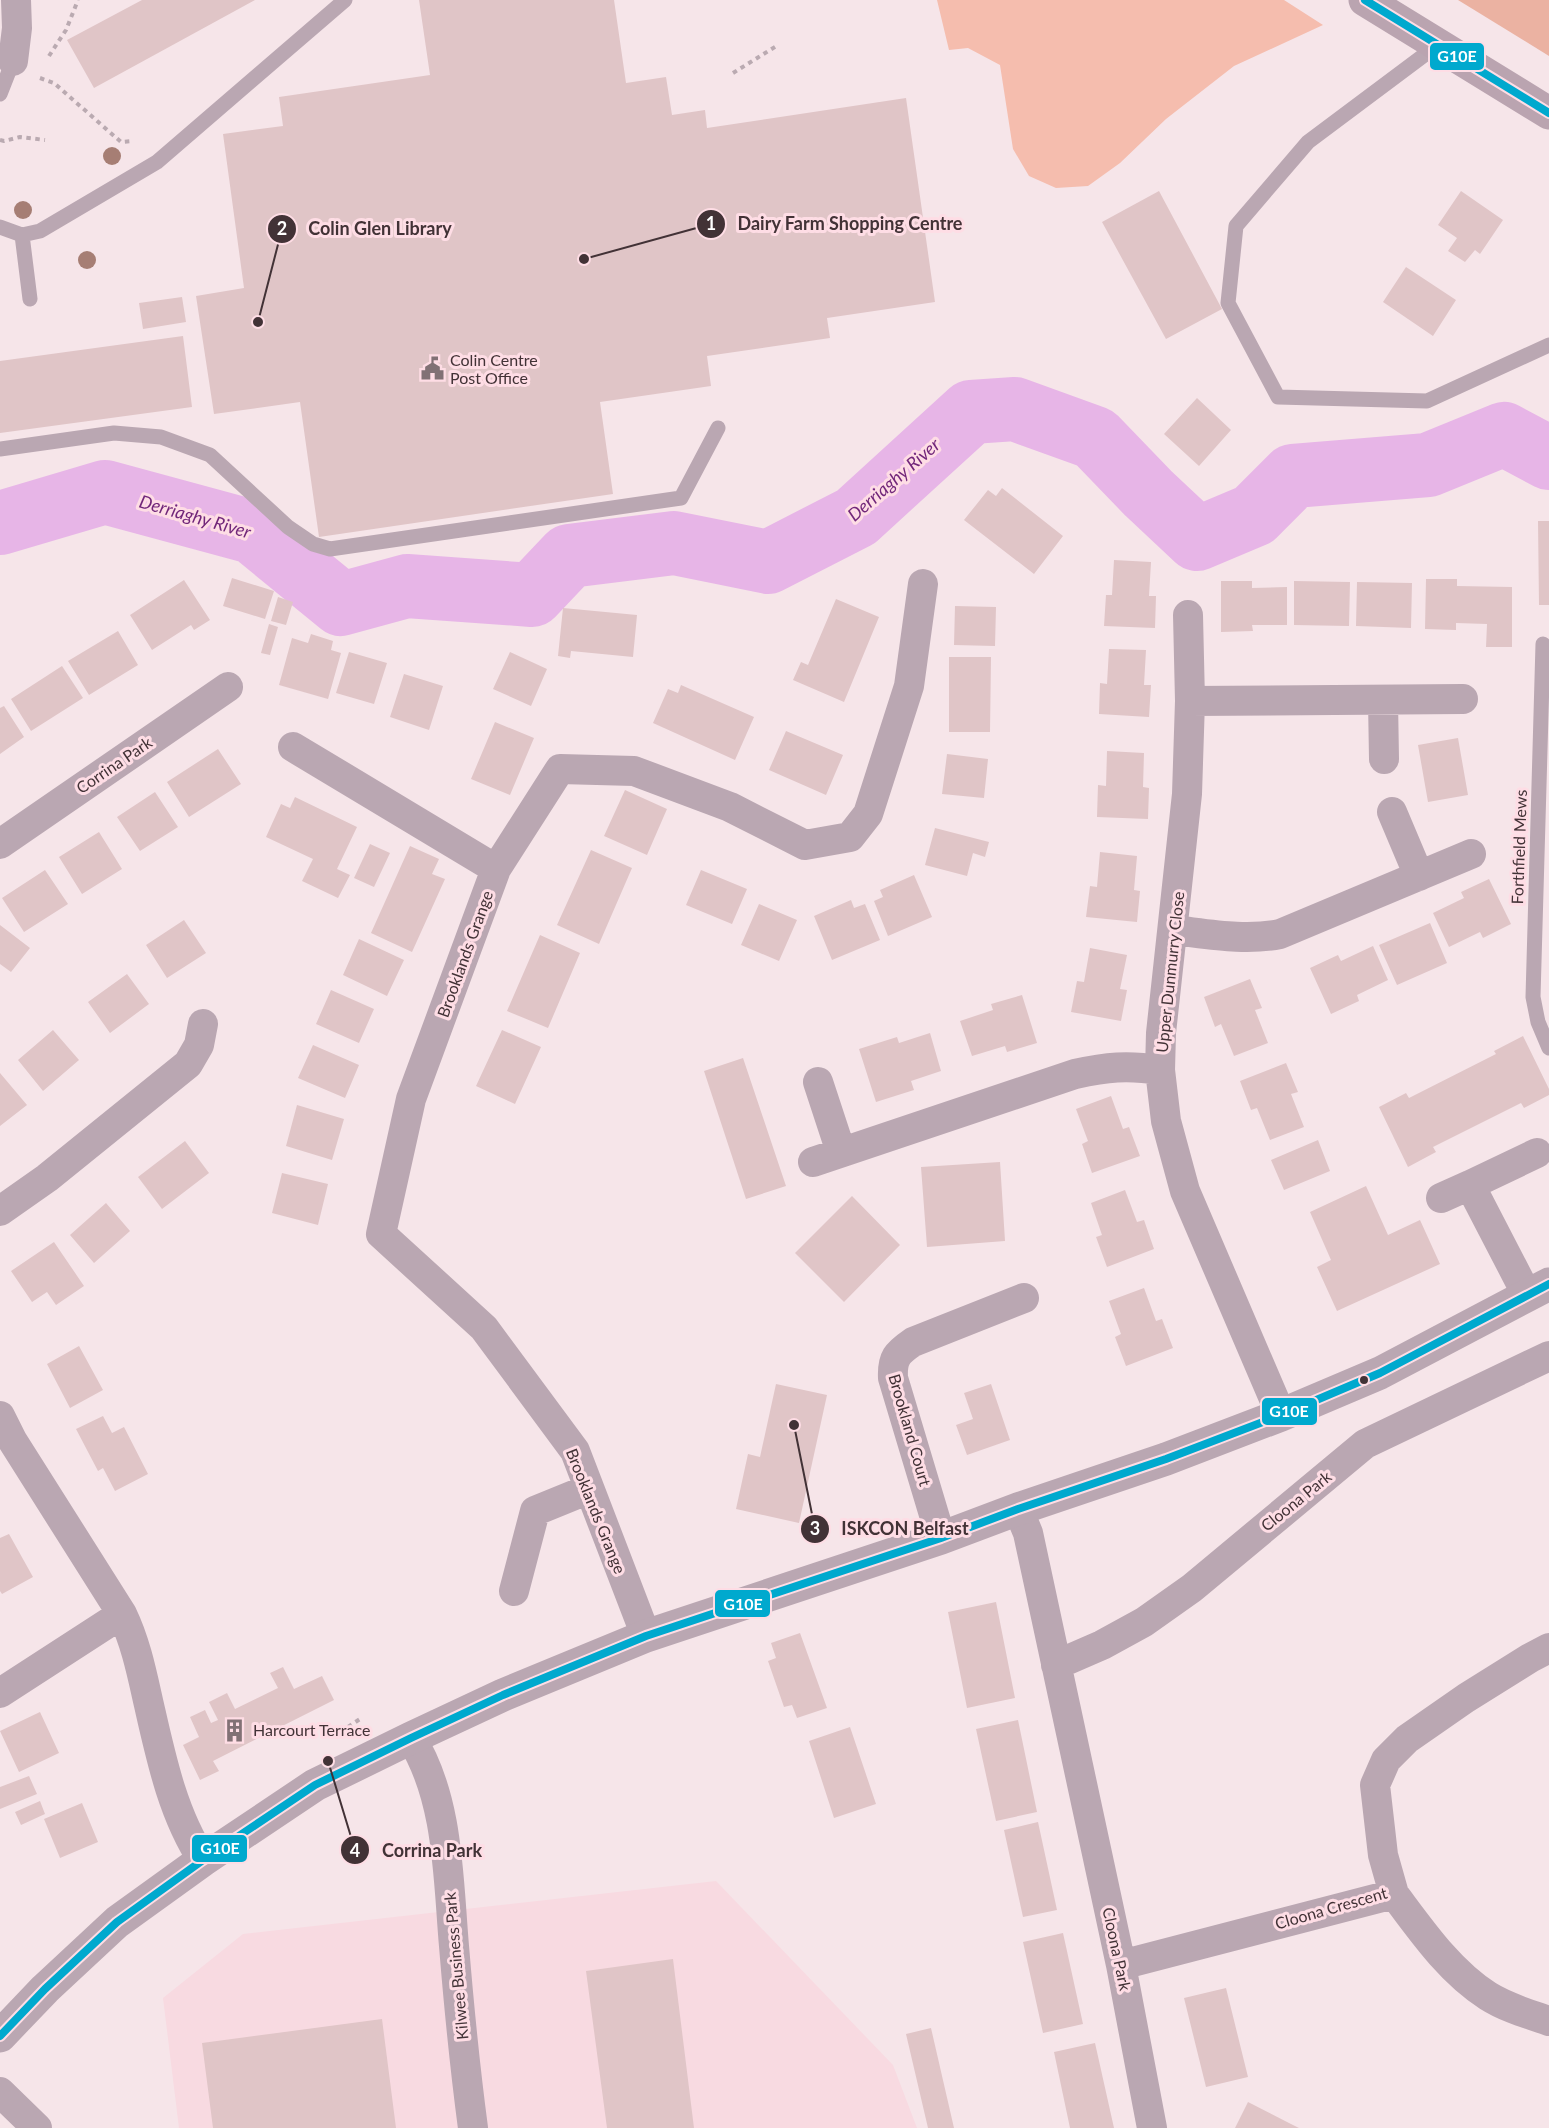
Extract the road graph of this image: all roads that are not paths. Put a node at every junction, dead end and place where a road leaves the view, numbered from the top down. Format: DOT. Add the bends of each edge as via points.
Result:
graph roads {
  1 [pos="16,0"];
  2 [pos="345,0"];
  3 [pos="1365,0"];
  4 [pos="1439,44"];
  5 [pos="13,60"];
  6 [pos="0,94"];
  7 [pos="1549,113"];
  8 [pos="0,226"];
  9 [pos="22,235"];
  10 [pos="30,299"];
  11 [pos="1549,345"];
  12 [pos="718,428"];
  13 [pos="0,449"];
  14 [pos="923,584"];
  15 [pos="1188,615"];
  16 [pos="1543,644"];
  17 [pos="228,687"];
  18 [pos="1463,699"];
  19 [pos="1383,700"];
  20 [pos="1190,701"];
  21 [pos="293,747"];
  22 [pos="1384,759"];
  23 [pos="1392,812"];
  24 [pos="0,844"];
  25 [pos="1471,854"];
  26 [pos="496,869"];
  27 [pos="1419,876"];
  28 [pos="1173,930"];
  29 [pos="203,1024"];
  30 [pos="1549,1048"];
  31 [pos="1160,1070"];
  32 [pos="818,1082"];
  33 [pos="842,1152"];
  34 [pos="1537,1153"];
  35 [pos="813,1161"];
  36 [pos="1470,1185"];
  37 [pos="1441,1198"];
  38 [pos="0,1211"];
  39 [pos="1538,1289"];
  40 [pos="1024,1298"];
  41 [pos="1549,1356"];
  42 [pos="1281,1415"];
  43 [pos="0,1416"];
  44 [pos="589,1489"];
  45 [pos="1018,1509"];
  46 [pos="941,1538"];
  47 [pos="514,1591"];
  48 [pos="122,1614"];
  49 [pos="646,1636"];
  50 [pos="1549,1648"];
  51 [pos="1056,1665"];
  52 [pos="0,1693"];
  53 [pos="411,1738"];
  54 [pos="203,1860"];
  55 [pos="1394,1894"];
  56 [pos="1121,1965"];
  57 [pos="1549,2021"];
  58 [pos="0,2036"];
  59 [pos="0,2092"];
  60 [pos="37,2128"];
  61 [pos="472,2128"];
  62 [pos="1152,2128"];
  1 -- 5 [label="street"];
  2 -- 9 [label="lane" via="157,162 40,231"];
  3 -- 4 [label="main road"];
  4 -- 7 [label="main road"];
  4 -- 11 [label="lane" via="1308,142 1236,226 1228,303 1278,397 1427,401"];
  5 -- 6 [label="lane"];
  8 -- 9 [label="lane"];
  9 -- 10 [label="lane"];
  12 -- 13 [label="lane" via="681,498 330,549 313,544 288,527 210,455 161,437 114,433"];
  14 -- 26 [label="street, Brooklands Grange" via="909,686 867,814 850,837 805,845 730,807 634,771 560,769"];
  15 -- 20 [label="street, Upper Dunmurry Close"];
  16 -- 30 [label="lane, Forthfield Mews" via="1533,997"];
  17 -- 24 [label="street, Corrina Park"];
  18 -- 19 [label="street"];
  19 -- 20 [label="street"];
  19 -- 22 [label="street"];
  20 -- 28 [label="street, Upper Dunmurry Close" via="1186,806"];
  21 -- 26 [label="street"];
  23 -- 27 [label="street"];
  25 -- 27 [label="street"];
  26 -- 44 [label="street, Brooklands Grange" via="411,1099 381,1234 484,1328 575,1451"];
  27 -- 28 [label="street" via="1262,938"];
  28 -- 31 [label="street, Upper Dunmurry Close"];
  29 -- 38 [label="street" via="199,1046 188,1064"];
  31 -- 33 [label="street" via="1109,1066 1075,1074"];
  31 -- 42 [label="street, Upper Dunmurry Close" via="1166,1121 1185,1191"];
  32 -- 33 [label="street"];
  33 -- 35 [label="street"];
  34 -- 36 [label="street"];
  36 -- 37 [label="street"];
  36 -- 39 [label="street"];
  39 -- 42 [label="street" via="1380,1373"];
  40 -- 46 [label="street, Brookland Court" via="913,1342 899,1352 892,1364"];
  41 -- 51 [label="street, Cloona Park" via="1365,1444 1192,1588 1113,1640"];
  42 -- 45 [label="street"];
  43 -- 48 [label="street"];
  44 -- 47 [label="street" via="535,1511"];
  44 -- 49 [label="street, Brooklands Grange"];
  45 -- 46 [label="street"];
  45 -- 51 [label="street, Cloona Park" via="1028,1533"];
  46 -- 49 [label="street"];
  48 -- 52 [label="street"];
  48 -- 54 [label="street" via="138,1655 170,1786 192,1844"];
  49 -- 53 [label="street"];
  50 -- 55 [label="street, Cloona Crescent" via="1466,1698 1407,1739 1386,1760 1375,1785 1383,1855"];
  51 -- 56 [label="street, Cloona Park"];
  53 -- 54 [label="street" via="315,1785"];
  53 -- 61 [label="street, Kilwee Business Park" via="438,1804 445,1845"];
  54 -- 58 [label="street" via="117,1922"];
  55 -- 56 [label="street, Cloona Crescent"];
  55 -- 57 [label="street" via="1427,1938 1467,1981 1490,1997"];
  56 -- 62 [label="street, Cloona Park"];
  59 -- 60 [label="street"];
}
